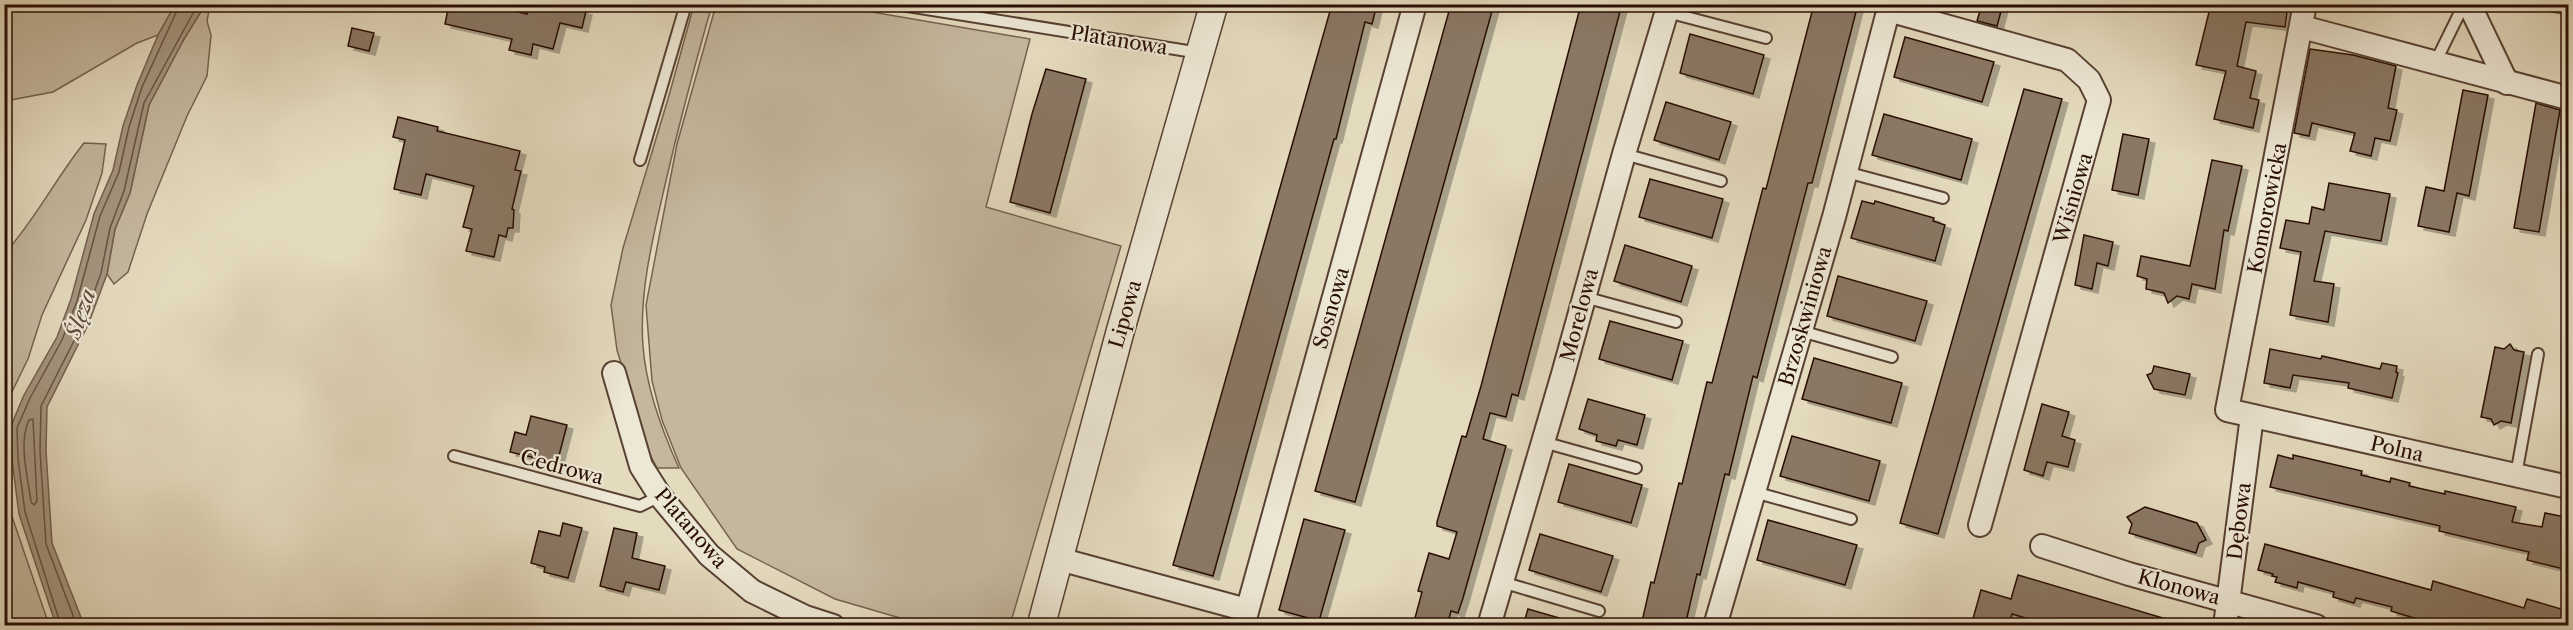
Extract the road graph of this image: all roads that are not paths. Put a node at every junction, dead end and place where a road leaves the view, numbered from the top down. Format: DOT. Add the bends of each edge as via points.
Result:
graph roads {
  1 [pos="686,4"];
  2 [pos="895,4"];
  3 [pos="1214,4"];
  4 [pos="1415,4"];
  5 [pos="2305,4"];
  6 [pos="2466,4"];
  7 [pos="1889,7"];
  8 [pos="1668,8"];
  9 [pos="2302,27"];
  10 [pos="1767,38"];
  11 [pos="1200,53"];
  12 [pos="2435,64"];
  13 [pos="2506,83"];
  14 [pos="2568,98"];
  15 [pos="1624,154"];
  16 [pos="640,160"];
  17 [pos="1846,172"];
  18 [pos="1721,181"];
  19 [pos="1943,198"];
  20 [pos="1584,297"];
  21 [pos="1676,322"];
  22 [pos="1801,331"];
  23 [pos="2538,354"];
  24 [pos="1892,357"];
  25 [pos="614,373"];
  26 [pos="2226,410"];
  27 [pos="2252,416"];
  28 [pos="1543,442"];
  29 [pos="453,456"];
  30 [pos="1636,468"];
  31 [pos="2516,476"];
  32 [pos="2568,487"];
  33 [pos="1754,492"];
  34 [pos="660,496"];
  35 [pos="1851,519"];
  36 [pos="1980,525"];
  37 [pos="2042,546"];
  38 [pos="1059,560"];
  39 [pos="1502,582"];
  40 [pos="2229,601"];
  41 [pos="1599,611"];
  42 [pos="1245,618"];
  43 [pos="833,626"];
  44 [pos="1041,626"];
  45 [pos="1489,626"];
  46 [pos="1715,626"];
  47 [pos="2225,626"];
  48 [pos="2316,626"];
  1 -- 16 [label="lane"];
  2 -- 11 [label="lane, Platanowa"];
  3 -- 11 [label="street, Lipowa"];
  4 -- 42 [label="street, Sosnowa"];
  5 -- 9 [label="street, Komorowicka"];
  6 -- 12 [label="lane"];
  6 -- 13 [label="street"];
  7 -- 17 [label="street, Brzoskwiniowa"];
  7 -- 36 [label="street, Wiśniowa" via="2067,60 2089,80 2099,100"];
  8 -- 10 [label="lane"];
  8 -- 15 [label="street, Morelowa"];
  9 -- 12 [label="street"];
  9 -- 26 [label="street, Komorowicka"];
  11 -- 38 [label="street, Lipowa"];
  12 -- 13 [label="street"];
  13 -- 14 [label="street"];
  15 -- 18 [label="lane"];
  15 -- 20 [label="street, Morelowa"];
  17 -- 19 [label="lane"];
  17 -- 22 [label="street, Brzoskwiniowa"];
  20 -- 21 [label="lane"];
  20 -- 28 [label="street, Morelowa"];
  22 -- 24 [label="lane"];
  22 -- 33 [label="street, Brzoskwiniowa"];
  23 -- 31 [label="lane"];
  25 -- 34 [label="street, Platanowa" via="641,466"];
  26 -- 27 [label="street, Polna"];
  27 -- 31 [label="street, Polna"];
  27 -- 40 [label="street, Dębowa"];
  28 -- 30 [label="lane"];
  28 -- 39 [label="street, Morelowa"];
  29 -- 34 [label="lane, Cedrowa" via="640,506"];
  31 -- 32 [label="street, Polna"];
  33 -- 35 [label="lane"];
  33 -- 46 [label="street, Brzoskwiniowa"];
  34 -- 43 [label="street, Platanowa" via="709,555 752,591"];
  37 -- 40 [label="street, Klonowa"];
  38 -- 42 [label="street, Sosnowa"];
  38 -- 44 [label="street, Lipowa"];
  39 -- 41 [label="lane"];
  39 -- 45 [label="street, Morelowa"];
  40 -- 47 [label="street, Dębowa"];
  40 -- 48 [label="street, Klonowa"];
}
